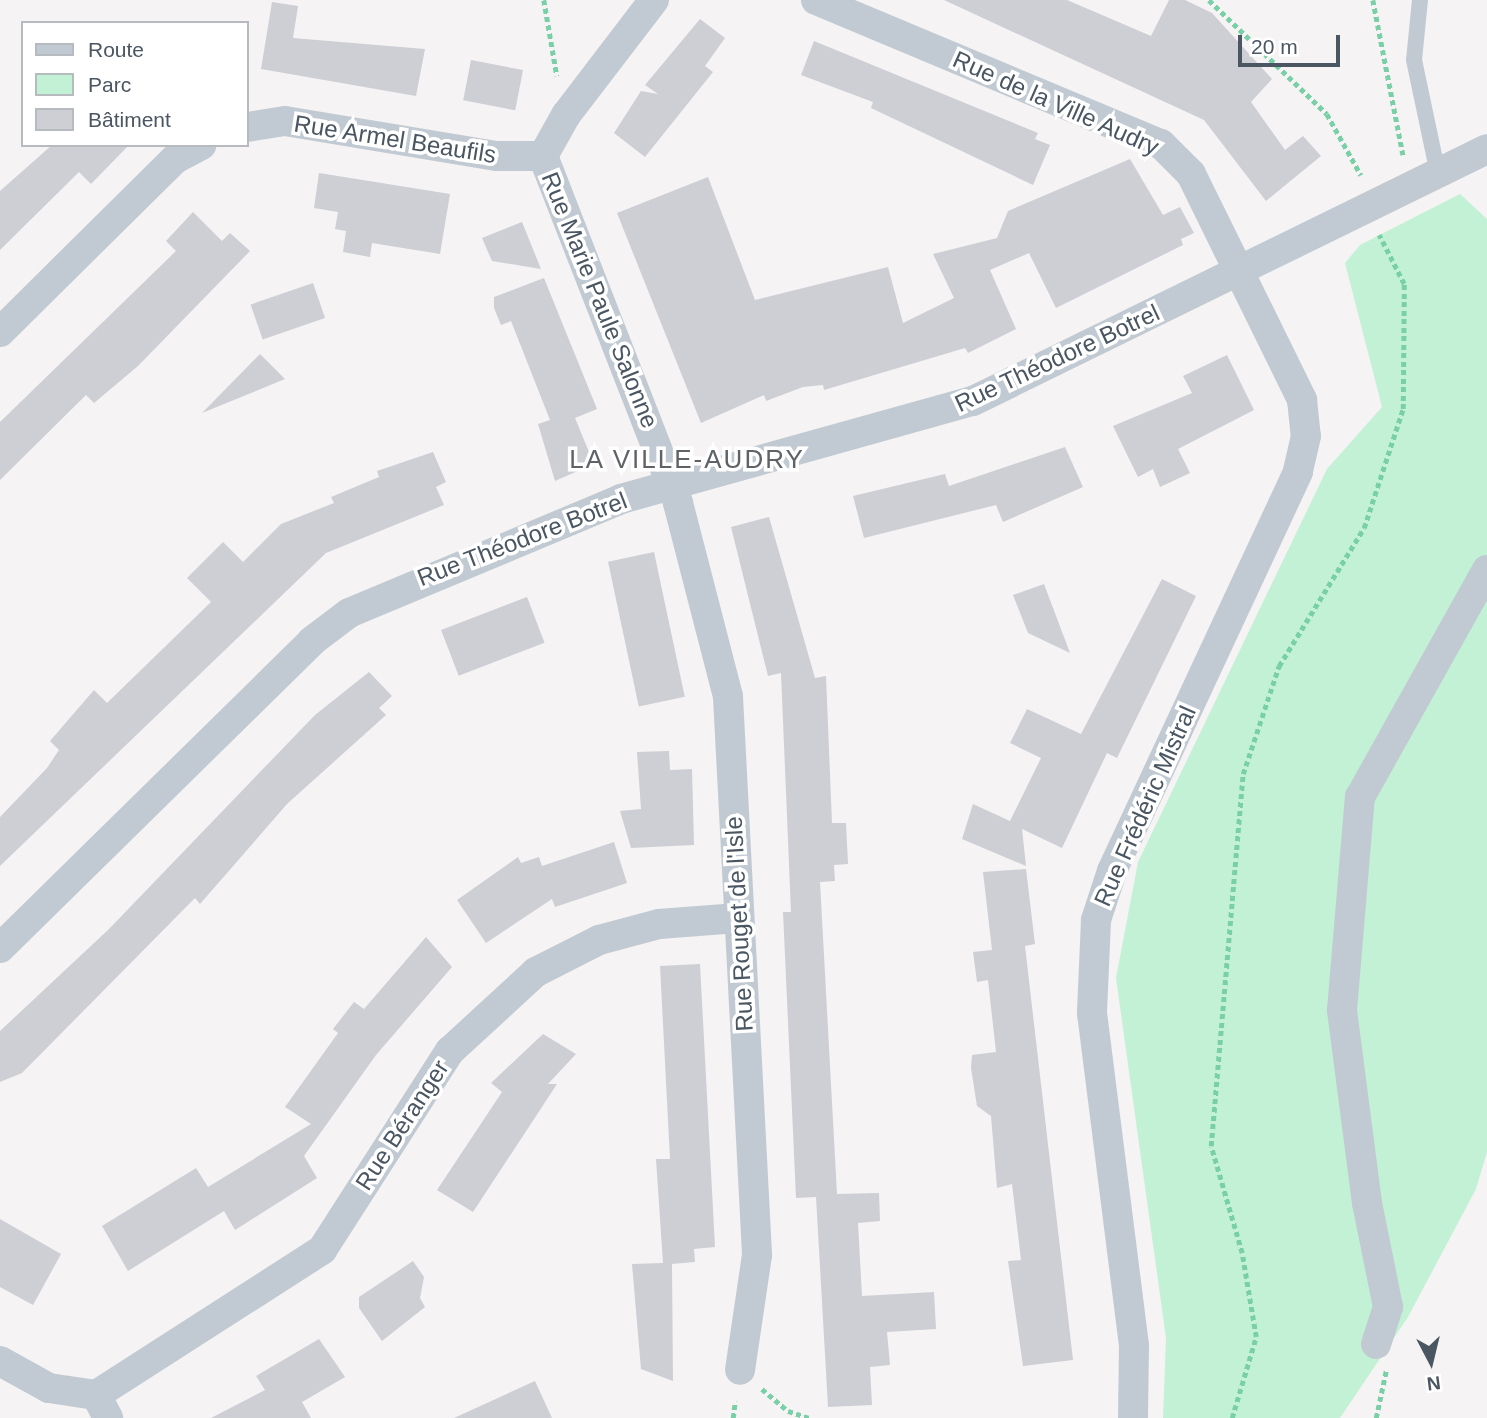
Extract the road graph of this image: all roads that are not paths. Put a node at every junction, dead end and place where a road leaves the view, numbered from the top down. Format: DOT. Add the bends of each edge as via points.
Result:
graph roads {
  1 [pos="654,0"];
  2 [pos="816,0"];
  3 [pos="1420,0"];
  4 [pos="248,127"];
  5 [pos="197,147"];
  6 [pos="1487,149"];
  7 [pos="543,156"];
  8 [pos="1445,165"];
  9 [pos="1241,270"];
  10 [pos="0,332"];
  11 [pos="671,484"];
  12 [pos="1487,570"];
  13 [pos="738,918"];
  14 [pos="0,948"];
  15 [pos="1376,1344"];
  16 [pos="0,1360"];
  17 [pos="740,1370"];
  18 [pos="102,1407"];
  19 [pos="1133,1418"];
  1 -- 7 [label="street" via="566,115"];
  2 -- 9 [label="street, Rue de la Ville Audry" via="1161,144 1191,174"];
  3 -- 8 [label="lane" via="1414,60"];
  4 -- 7 [label="street, Rue Armel Beaufils" via="285,121 496,156"];
  5 -- 10 [label="street" via="175,159"];
  6 -- 8 [label="street, Rue Théodore Botrel"];
  7 -- 11 [label="street, Rue Marie Paule Salonne"];
  8 -- 9 [label="street, Rue Théodore Botrel"];
  9 -- 11 [label="street, Rue Théodore Botrel" via="973,401"];
  9 -- 19 [label="street, Rue Frédéric Mistral" via="1302,400 1306,436 1298,472 1112,871 1096,920 1090,968 1134,1346"];
  11 -- 13 [label="street, Rue Rouget de l'Isle" via="728,697"];
  11 -- 14 [label="street, Rue Théodore Botrel" via="349,613 312,641"];
  12 -- 15 [label="street" via="1360,797 1342,1010 1367,1203 1388,1307"];
  13 -- 17 [label="street, Rue Rouget de l'Isle" via="757,1255"];
  13 -- 18 [label="street, Rue Béranger" via="659,924 599,940 536,972 450,1051 322,1250"];
  16 -- 18 [label="street" via="49,1388"];
}
